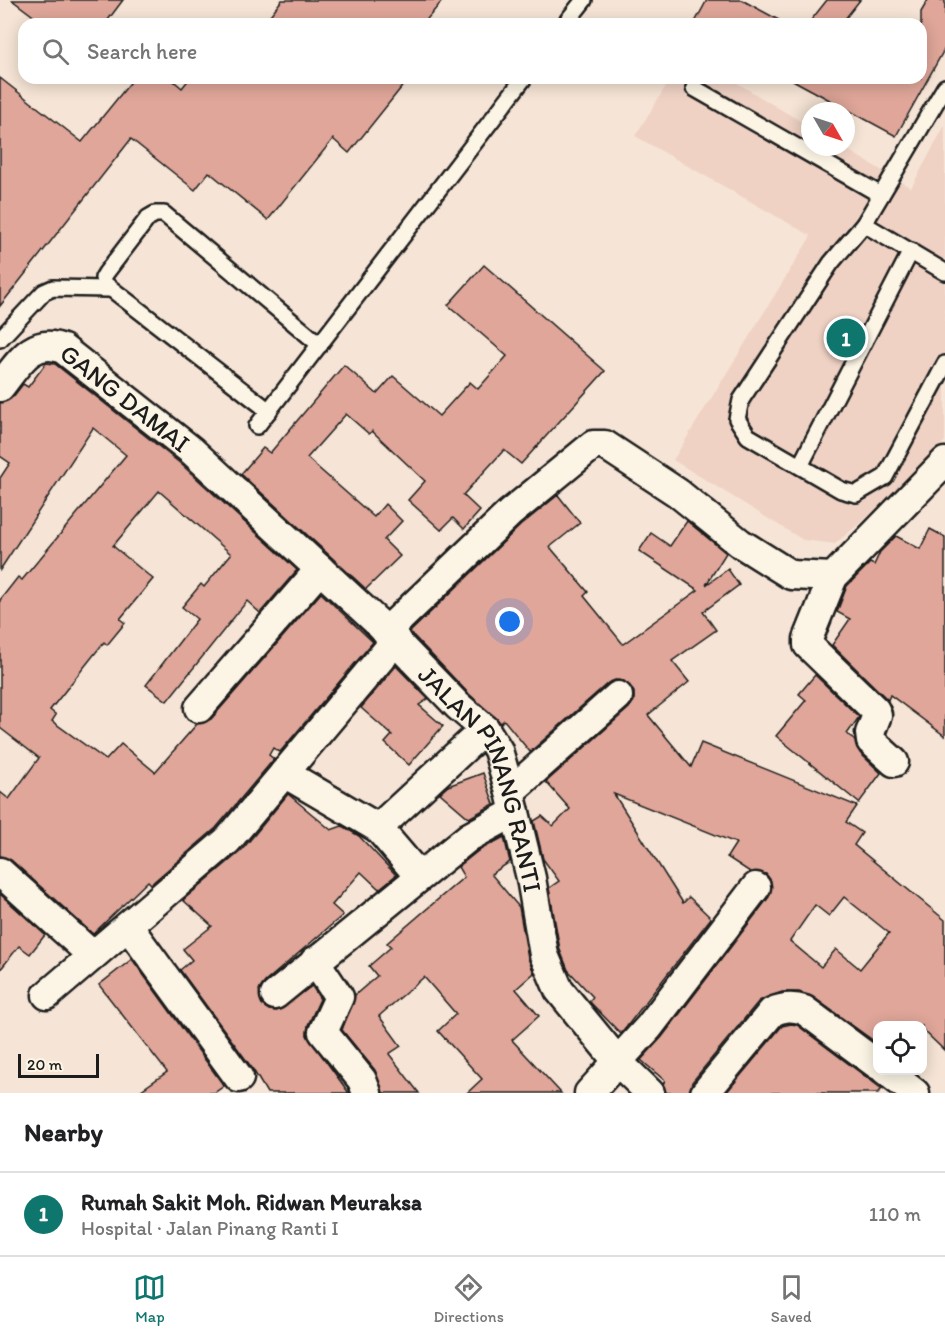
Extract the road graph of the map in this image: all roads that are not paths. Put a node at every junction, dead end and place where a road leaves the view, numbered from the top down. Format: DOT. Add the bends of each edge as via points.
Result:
graph roads {
  1 [pos="576,3"];
  2 [pos="568,18"];
  3 [pos="519,84"];
  4 [pos="945,87"];
  5 [pos="694,88"];
  6 [pos="881,195"];
  7 [pos="864,224"];
  8 [pos="911,252"];
  9 [pos="945,272"];
  10 [pos="108,288"];
  11 [pos="0,339"];
  12 [pos="320,345"];
  13 [pos="945,364"];
  14 [pos="0,387"];
  15 [pos="269,411"];
  16 [pos="257,426"];
  17 [pos="945,462"];
  18 [pos="800,466"];
  19 [pos="248,503"];
  20 [pos="320,569"];
  21 [pos="833,577"];
  22 [pos="391,636"];
  23 [pos="618,696"];
  24 [pos="199,708"];
  25 [pos="485,729"];
  26 [pos="894,762"];
  27 [pos="284,773"];
  28 [pos="513,802"];
  29 [pos="378,828"];
  30 [pos="0,872"];
  31 [pos="420,876"];
  32 [pos="756,887"];
  33 [pos="128,926"];
  34 [pos="92,955"];
  35 [pos="315,961"];
  36 [pos="47,995"];
  37 [pos="275,995"];
  38 [pos="873,1061"];
  39 [pos="618,1062"];
  40 [pos="239,1078"];
  41 [pos="367,1093"];
  42 [pos="589,1093"];
  43 [pos="650,1093"];
  44 [pos="705,1093"];
  1 -- 2 [label="lane"];
  3 -- 12 [label="lane"];
  4 -- 6 [label="lane"];
  5 -- 6 [label="lane"];
  6 -- 7 [label="lane"];
  7 -- 8 [label="lane"];
  7 -- 18 [label="lane" via="831,263 738,408 736,419 748,436"];
  8 -- 9 [label="lane"];
  8 -- 18 [label="lane"];
  10 -- 11 [label="lane" via="53,288 44,292"];
  10 -- 12 [label="lane" via="103,278 106,273 148,218 160,213"];
  10 -- 15 [label="lane"];
  12 -- 15 [label="lane"];
  13 -- 18 [label="lane" via="885,477 868,489 855,494 841,490"];
  14 -- 19 [label="street, GANG DAMAI" via="30,350 45,344 63,349 192,451"];
  15 -- 16 [label="lane"];
  17 -- 21 [label="street"];
  19 -- 20 [label="street, JALAN PINANG RANTI"];
  20 -- 22 [label="street, JALAN PINANG RANTI"];
  20 -- 24 [label="street"];
  21 -- 22 [label="street" via="791,575 740,543 669,487 605,445 593,445 510,513"];
  21 -- 26 [label="street" via="808,645 875,710 871,741"];
  22 -- 25 [label="street, JALAN PINANG RANTI"];
  22 -- 27 [label="street"];
  23 -- 28 [label="street"];
  25 -- 28 [label="street, JALAN PINANG RANTI" via="498,750"];
  25 -- 29 [label="street"];
  27 -- 29 [label="street"];
  27 -- 33 [label="street" via="228,840"];
  28 -- 31 [label="street"];
  28 -- 39 [label="street, JALAN PINANG RANTI" via="548,964 559,990"];
  29 -- 31 [label="street"];
  30 -- 34 [label="street"];
  31 -- 35 [label="street"];
  32 -- 39 [label="street"];
  33 -- 34 [label="street"];
  33 -- 40 [label="street"];
  34 -- 36 [label="street"];
  35 -- 37 [label="street"];
  35 -- 41 [label="street" via="339,997 323,1032 362,1080"];
  38 -- 44 [label="street" via="804,1010 782,1008 772,1012"];
  39 -- 42 [label="street"];
  39 -- 43 [label="street, JALAN PINANG RANTI"];
}
